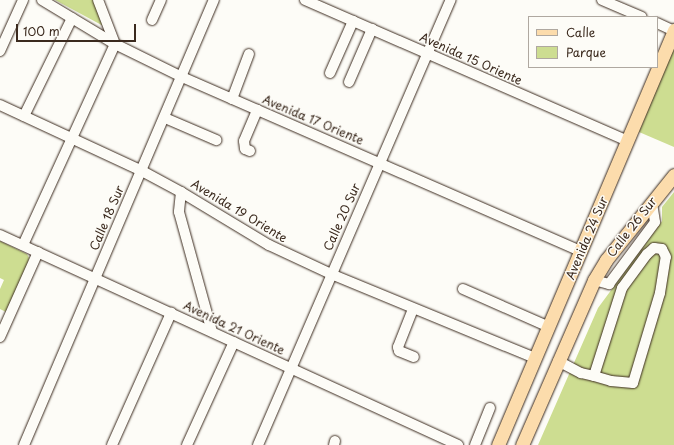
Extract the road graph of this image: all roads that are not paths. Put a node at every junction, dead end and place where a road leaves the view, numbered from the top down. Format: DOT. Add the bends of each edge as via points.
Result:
graph roads {
  1 [pos="22,0"];
  2 [pos="42,0"];
  3 [pos="98,0"];
  4 [pos="160,0"];
  5 [pos="214,0"];
  6 [pos="305,0"];
  7 [pos="451,0"];
  8 [pos="602,0"];
  9 [pos="640,16"];
  10 [pos="72,18"];
  11 [pos="152,20"];
  12 [pos="353,21"];
  13 [pos="658,23"];
  14 [pos="372,29"];
  15 [pos="674,30"];
  16 [pos="115,44"];
  17 [pos="0,51"];
  18 [pos="249,54"];
  19 [pos="428,54"];
  20 [pos="330,73"];
  21 [pos="182,77"];
  22 [pos="349,82"];
  23 [pos="232,99"];
  24 [pos="1,109"];
  25 [pos="257,110"];
  26 [pos="24,116"];
  27 [pos="165,118"];
  28 [pos="70,137"];
  29 [pos="216,140"];
  30 [pos="628,141"];
  31 [pos="250,151"];
  32 [pos="380,164"];
  33 [pos="142,171"];
  34 [pos="674,175"];
  35 [pos="181,192"];
  36 [pos="652,202"];
  37 [pos="0,235"];
  38 [pos="23,245"];
  39 [pos="581,251"];
  40 [pos="38,252"];
  41 [pos="606,260"];
  42 [pos="331,274"];
  43 [pos="95,278"];
  44 [pos="594,280"];
  45 [pos="463,289"];
  46 [pos="413,309"];
  47 [pos="171,313"];
  48 [pos="4,316"];
  49 [pos="548,327"];
  50 [pos="212,332"];
  51 [pos="0,337"];
  52 [pos="234,342"];
  53 [pos="414,357"];
  54 [pos="536,358"];
  55 [pos="558,361"];
  56 [pos="292,369"];
  57 [pos="594,376"];
  58 [pos="490,408"];
  59 [pos="24,445"];
  60 [pos="112,445"];
  61 [pos="187,445"];
  62 [pos="258,445"];
  63 [pos="458,445"];
  64 [pos="475,445"];
  65 [pos="498,445"];
  66 [pos="522,445"];
  1 -- 17 [label="street"];
  2 -- 10 [label="street, Avenida 17 Oriente"];
  3 -- 16 [label="street"];
  4 -- 11 [label="street"];
  5 -- 21 [label="street, Calle 18 Sur"];
  6 -- 12 [label="street, Avenida 15 Oriente"];
  7 -- 19 [label="street, Calle 20 Sur"];
  8 -- 9 [label="street"];
  10 -- 16 [label="street, Avenida 17 Oriente"];
  10 -- 26 [label="street"];
  12 -- 14 [label="street, Avenida 15 Oriente"];
  12 -- 20 [label="street"];
  13 -- 15 [label="street"];
  14 -- 19 [label="street, Avenida 15 Oriente"];
  14 -- 22 [label="street"];
  15 -- 30 [label="main road, Avenida 24 Sur"];
  16 -- 21 [label="street, Avenida 17 Oriente"];
  16 -- 28 [label="street"];
  18 -- 23 [label="street"];
  19 -- 30 [label="street, Avenida 15 Oriente"];
  19 -- 32 [label="street, Calle 20 Sur"];
  21 -- 23 [label="street, Avenida 17 Oriente"];
  21 -- 27 [label="street, Calle 18 Sur"];
  23 -- 25 [label="street, Avenida 17 Oriente"];
  24 -- 26 [label="street, Avenida 19 Oriente"];
  25 -- 31 [label="street" via="244,141 245,149"];
  25 -- 32 [label="street, Avenida 17 Oriente"];
  26 -- 28 [label="street, Avenida 19 Oriente"];
  27 -- 29 [label="street"];
  27 -- 33 [label="street, Calle 18 Sur"];
  28 -- 33 [label="street, Avenida 19 Oriente"];
  28 -- 38 [label="street"];
  30 -- 39 [label="main road, Avenida 24 Sur"];
  32 -- 39 [label="street, Avenida 17 Oriente"];
  32 -- 42 [label="street, Calle 20 Sur"];
  33 -- 35 [label="street, Avenida 19 Oriente"];
  33 -- 43 [label="street, Calle 18 Sur"];
  34 -- 36 [label="main road, Calle 26 Sur"];
  35 -- 42 [label="street, Avenida 19 Oriente" via="258,240"];
  35 -- 50 [label="street" via="180,212"];
  36 -- 41 [label="main road, Calle 26 Sur"];
  36 -- 44 [label="street" via="655,222 609,284"];
  37 -- 38 [label="street, Avenida 21 Oriente"];
  38 -- 40 [label="street, Avenida 21 Oriente"];
  39 -- 49 [label="main road, Avenida 24 Sur"];
  40 -- 43 [label="street, Avenida 21 Oriente"];
  40 -- 48 [label="street"];
  41 -- 44 [label="main road, Avenida 24 Sur"];
  42 -- 46 [label="street, Avenida 19 Oriente"];
  42 -- 56 [label="street, Calle 20 Sur"];
  43 -- 47 [label="street, Avenida 21 Oriente"];
  43 -- 59 [label="street, Calle 18 Sur"];
  44 -- 55 [label="main road, Avenida 24 Sur"];
  45 -- 49 [label="street"];
  46 -- 53 [label="street" via="398,347 399,350"];
  46 -- 54 [label="street, Avenida 19 Oriente"];
  47 -- 50 [label="street, Avenida 21 Oriente"];
  47 -- 60 [label="street"];
  48 -- 51 [label="street"];
  49 -- 54 [label="main road, Avenida 24 Sur"];
  50 -- 52 [label="street, Avenida 21 Oriente"];
  52 -- 56 [label="street, Avenida 21 Oriente"];
  52 -- 61 [label="street"];
  54 -- 65 [label="main road, Avenida 24 Sur"];
  55 -- 57 [label="street"];
  55 -- 66 [label="main road, Avenida 24 Sur"];
  56 -- 62 [label="street, Calle 20 Sur"];
  56 -- 63 [label="street, Avenida 21 Oriente"];
  57 -- 57 [label="street" via="633,383 660,293 666,257 662,249 654,248 647,254 622,288"];
  58 -- 64 [label="street"];
}
